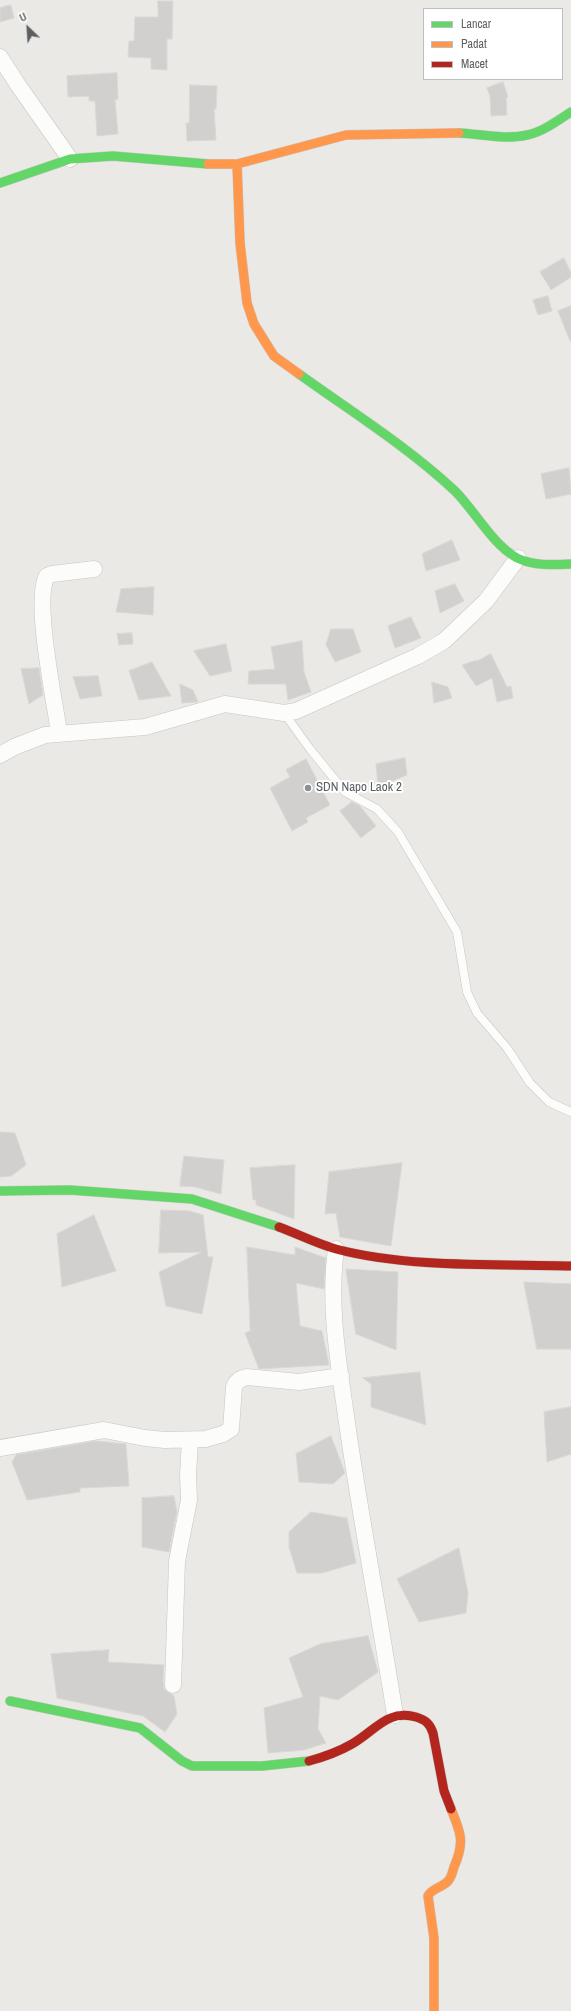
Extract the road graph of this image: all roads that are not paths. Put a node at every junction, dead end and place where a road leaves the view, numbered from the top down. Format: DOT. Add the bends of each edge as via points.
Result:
graph roads {
  1 [pos="0,57"];
  2 [pos="571,112"];
  3 [pos="70,159"];
  4 [pos="237,164"];
  5 [pos="0,183"];
  6 [pos="518,558"];
  7 [pos="571,564"];
  8 [pos="94,569"];
  9 [pos="284,713"];
  10 [pos="59,733"];
  11 [pos="0,755"];
  12 [pos="571,1112"];
  13 [pos="0,1191"];
  14 [pos="336,1249"];
  15 [pos="571,1266"];
  16 [pos="341,1376"];
  17 [pos="190,1440"];
  18 [pos="0,1448"];
  19 [pos="173,1685"];
  20 [pos="10,1701"];
  21 [pos="395,1715"];
  22 [pos="434,2011"];
  1 -- 3 [label="street"];
  2 -- 4 [label="street" via="527,135 438,132 346,135"];
  3 -- 4 [label="street" via="113,156 214,165"];
  3 -- 5 [label="street"];
  4 -- 6 [label="street" via="245,290 252,318 274,356 423,463 456,492 493,535"];
  6 -- 7 [label="street" via="543,565"];
  6 -- 9 [label="street" via="486,601 444,641 418,656 329,697 296,711"];
  8 -- 10 [label="street" via="52,574 47,576 43,587 45,640"];
  9 -- 10 [label="street" via="225,704 146,727"];
  9 -- 12 [label="lane" via="345,792 377,809 398,832 457,932 467,992 477,1013 530,1083 549,1102"];
  10 -- 11 [label="street" via="31,739"];
  13 -- 14 [label="street" via="70,1190 192,1199 259,1219"];
  14 -- 15 [label="street" via="423,1262"];
  14 -- 16 [label="street" via="332,1288"];
  16 -- 17 [label="street" via="299,1382 248,1377 240,1379 234,1387 231,1429 219,1436"];
  16 -- 21 [label="street" via="360,1516"];
  17 -- 18 [label="street" via="145,1438 104,1430"];
  17 -- 19 [label="street" via="189,1500 177,1561"];
  20 -- 21 [label="street" via="140,1728 182,1761 192,1766 205,1767 262,1766 306,1762 326,1757 353,1743"];
  21 -- 22 [label="street" via="423,1718 430,1725 436,1742 444,1791 462,1842 448,1881 428,1896 434,1938"];
}
